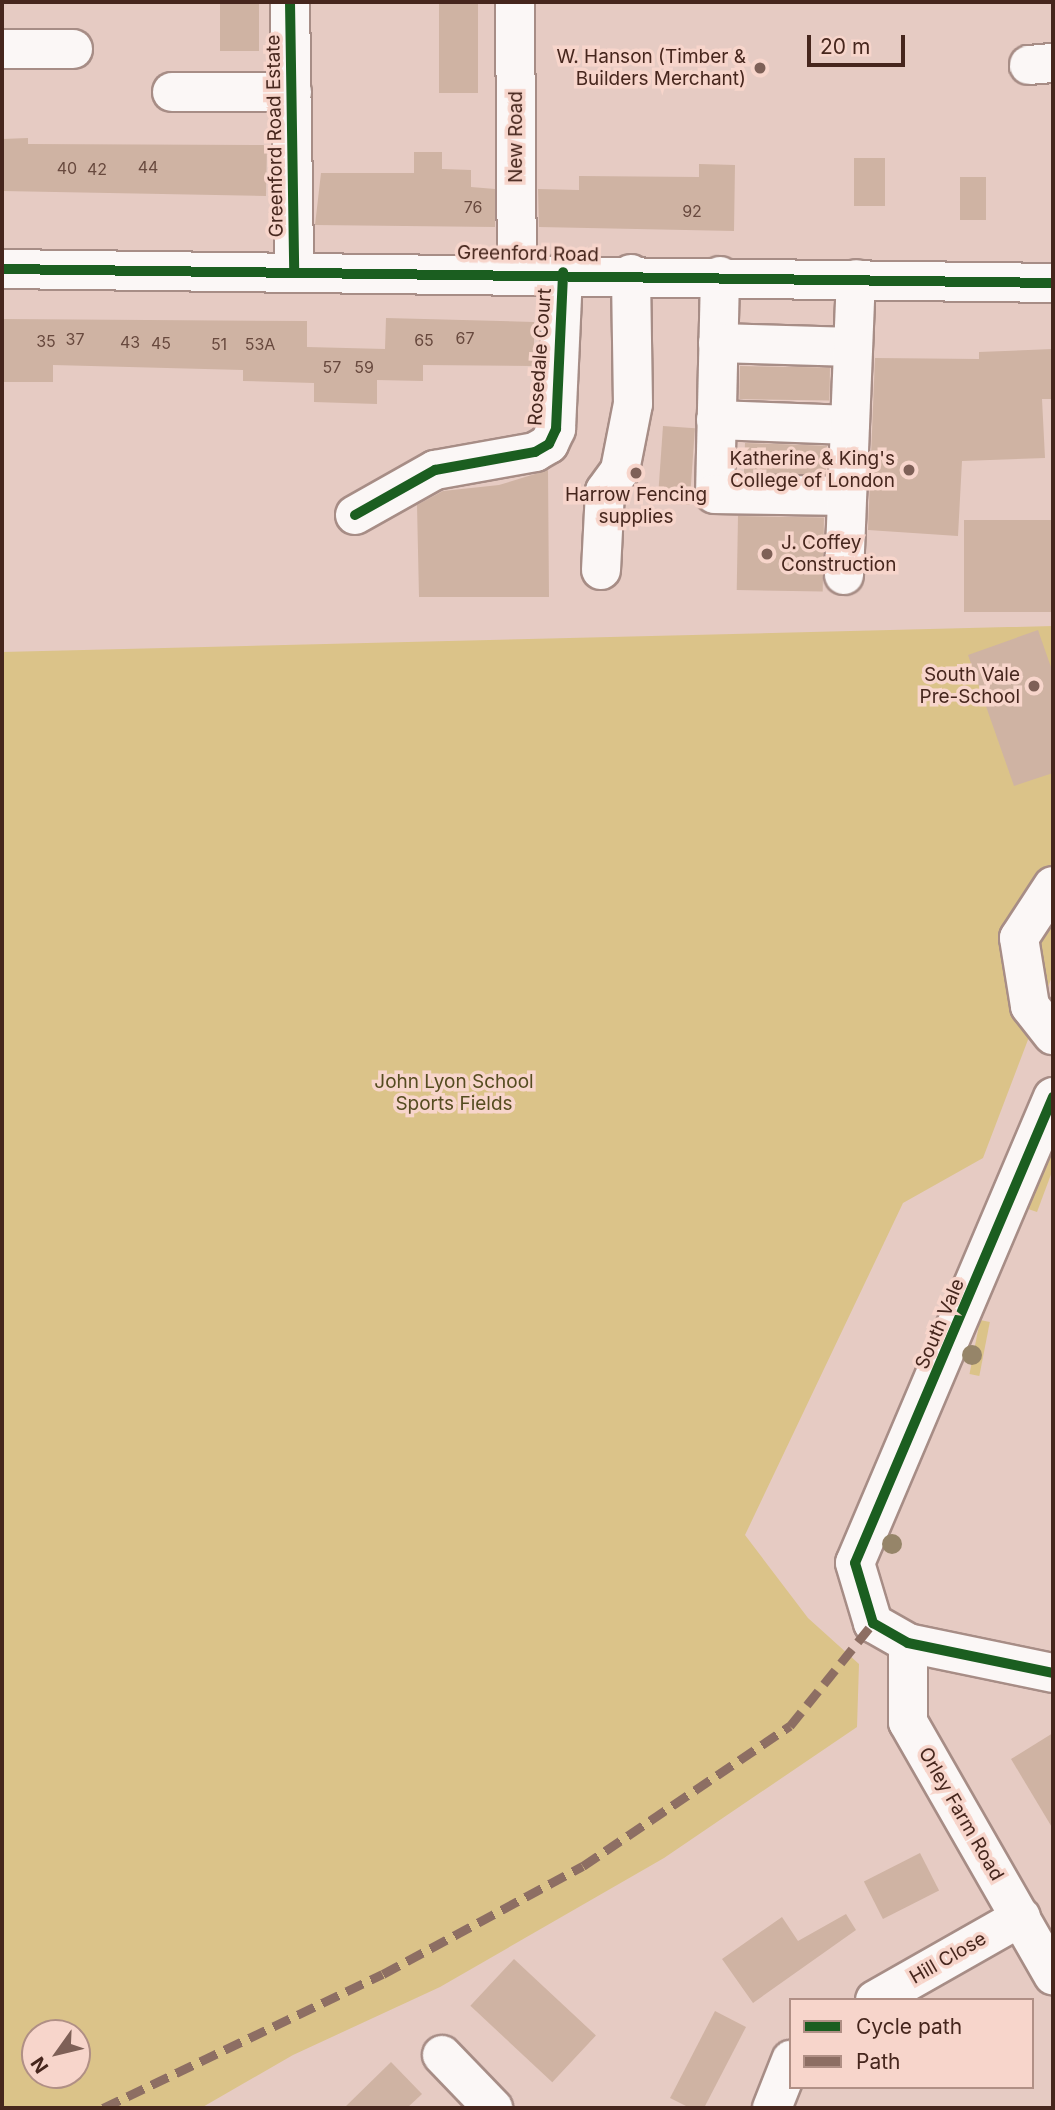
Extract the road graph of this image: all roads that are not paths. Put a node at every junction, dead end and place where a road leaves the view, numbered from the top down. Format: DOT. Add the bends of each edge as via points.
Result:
graph roads {
  1 [pos="290,2"];
  2 [pos="515,2"];
  3 [pos="2,49"];
  4 [pos="73,49"];
  5 [pos="172,92"];
  6 [pos="292,92"];
  7 [pos="2,269"];
  8 [pos="294,270"];
  9 [pos="517,271"];
  10 [pos="563,272"];
  11 [pos="631,274"];
  12 [pos="720,276"];
  13 [pos="856,279"];
  14 [pos="1053,283"];
  15 [pos="718,343"];
  16 [pos="853,347"];
  17 [pos="716,420"];
  18 [pos="850,425"];
  19 [pos="847,496"];
  20 [pos="355,515"];
  21 [pos="601,570"];
  22 [pos="844,575"];
  23 [pos="1053,886"];
  24 [pos="1053,1035"];
  25 [pos="1053,1097"];
  26 [pos="908,1643"];
  27 [pos="1053,1673"];
  28 [pos="1021,1917"];
  29 [pos="1053,1975"];
  30 [pos="879,1998"];
  31 [pos="442,2055"];
  32 [pos="789,2065"];
  33 [pos="479,2103"];
  34 [pos="772,2108"];
  1 -- 6 [label="street, Greenford Road Estate"];
  2 -- 9 [label="street, New Road"];
  3 -- 4 [label="street"];
  5 -- 6 [label="street"];
  6 -- 8 [label="street, Greenford Road Estate"];
  7 -- 8 [label="street, Greenford Road"];
  8 -- 9 [label="street, Greenford Road"];
  9 -- 10 [label="street, Greenford Road"];
  10 -- 11 [label="street, Greenford Road"];
  10 -- 20 [label="street, Rosedale Court" via="556,429 549,444 536,452 435,470"];
  11 -- 12 [label="street, Greenford Road"];
  11 -- 21 [label="street" via="633,404 621,470 606,491"];
  12 -- 13 [label="street, Greenford Road"];
  12 -- 15 [label="street"];
  13 -- 14 [label="street, Greenford Road"];
  13 -- 16 [label="street"];
  15 -- 16 [label="street"];
  15 -- 17 [label="street"];
  16 -- 18 [label="street"];
  17 -- 18 [label="street"];
  17 -- 19 [label="street" via="715,495"];
  18 -- 19 [label="street"];
  19 -- 22 [label="street"];
  23 -- 24 [label="street" via="1019,938 1030,1006"];
  25 -- 26 [label="street, South Vale" via="855,1563 873,1623"];
  26 -- 27 [label="street"];
  26 -- 28 [label="street, Orley Farm Road" via="908,1722"];
  28 -- 29 [label="street, Orley Farm Road"];
  28 -- 30 [label="street, Hill Close"];
  31 -- 33 [label="street"];
  32 -- 34 [label="street"];
}
